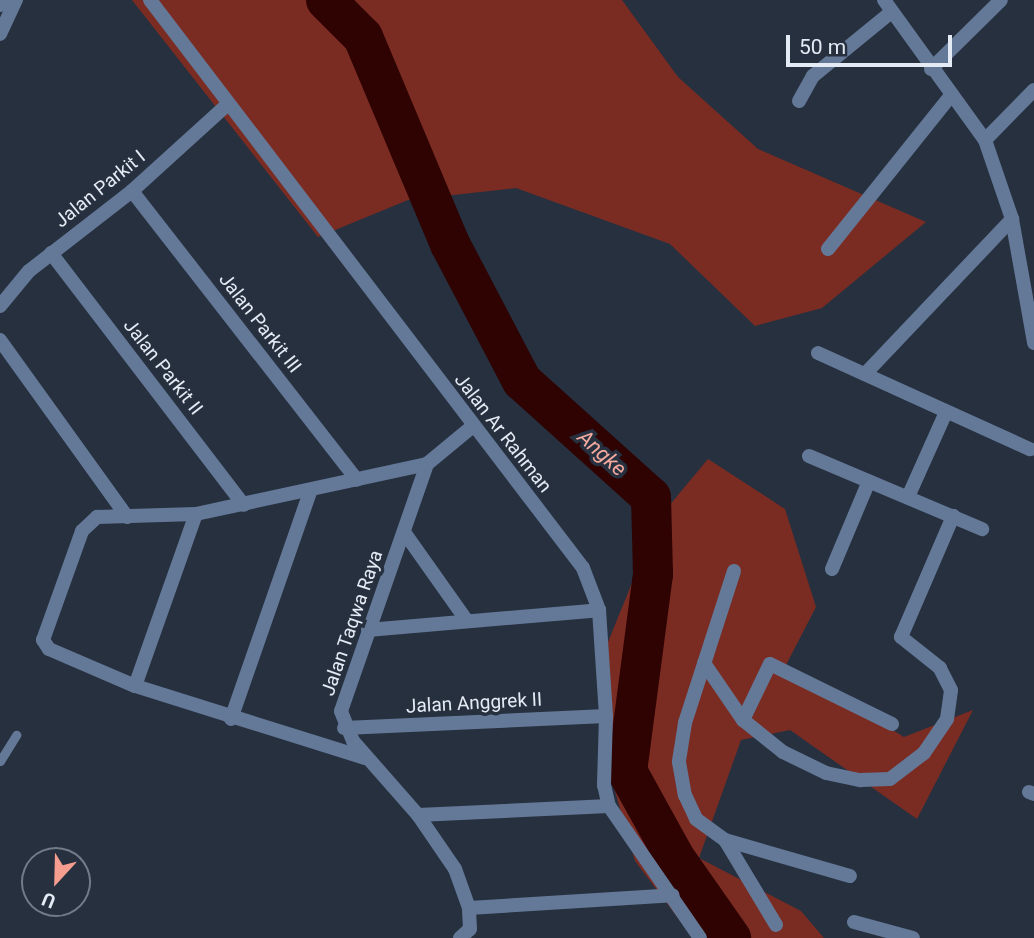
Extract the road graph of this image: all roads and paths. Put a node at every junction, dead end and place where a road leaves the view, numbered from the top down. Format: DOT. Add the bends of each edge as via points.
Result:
graph roads {
  1 [pos="2,0"];
  2 [pos="16,0"];
  3 [pos="150,0"];
  4 [pos="1001,0"];
  5 [pos="0,5"];
  6 [pos="887,6"];
  7 [pos="0,34"];
  8 [pos="931,69"];
  9 [pos="1034,90"];
  10 [pos="952,94"];
  11 [pos="799,101"];
  12 [pos="228,104"];
  13 [pos="985,140"];
  14 [pos="132,191"];
  15 [pos="1012,219"];
  16 [pos="828,249"];
  17 [pos="51,253"];
  18 [pos="0,306"];
  19 [pos="1033,336"];
  20 [pos="0,340"];
  21 [pos="818,353"];
  22 [pos="865,374"];
  23 [pos="946,412"];
  24 [pos="473,426"];
  25 [pos="1030,449"];
  26 [pos="809,456"];
  27 [pos="427,464"];
  28 [pos="357,480"];
  29 [pos="869,481"];
  30 [pos="309,495"];
  31 [pos="908,497"];
  32 [pos="244,505"];
  33 [pos="196,514"];
  34 [pos="953,516"];
  35 [pos="127,517"];
  36 [pos="982,529"];
  37 [pos="404,532"];
  38 [pos="832,569"];
  39 [pos="734,570"];
  40 [pos="599,610"];
  41 [pos="467,621"];
  42 [pos="368,629"];
  43 [pos="704,663"];
  44 [pos="135,686"];
  45 [pos="606,716"];
  46 [pos="231,719"];
  47 [pos="743,720"];
  48 [pos="892,724"];
  49 [pos="344,728"];
  50 [pos="16,735"];
  51 [pos="365,758"];
  52 [pos="0,761"];
  53 [pos="609,806"];
  54 [pos="418,815"];
  55 [pos="725,840"];
  56 [pos="850,876"];
  57 [pos="673,895"];
  58 [pos="469,908"];
  59 [pos="854,922"];
  60 [pos="776,925"];
  61 [pos="469,935"];
  62 [pos="700,938"];
  63 [pos="914,938"];
  1 -- 5 [label="street"];
  2 -- 7 [label="street"];
  3 -- 12 [label="street, Jalan Ar Rahman"];
  4 -- 8 [label="street"];
  6 -- 8 [label="street"];
  6 -- 11 [label="street" via="813,76"];
  8 -- 10 [label="street"];
  9 -- 13 [label="street"];
  10 -- 13 [label="street"];
  10 -- 16 [label="street"];
  12 -- 14 [label="street, Jalan Parkit I"];
  12 -- 24 [label="street, Jalan Ar Rahman"];
  13 -- 15 [label="street"];
  14 -- 17 [label="street, Jalan Parkit I"];
  14 -- 28 [label="street, Jalan Parkit III"];
  15 -- 19 [label="street"];
  15 -- 22 [label="street"];
  17 -- 18 [label="street, Jalan Parkit I"];
  17 -- 32 [label="street, Jalan Parkit II"];
  20 -- 35 [label="street"];
  21 -- 22 [label="street"];
  22 -- 23 [label="street"];
  23 -- 25 [label="street"];
  23 -- 31 [label="street"];
  24 -- 27 [label="street"];
  24 -- 40 [label="street, Jalan Ar Rahman" via="570,549 593,586"];
  26 -- 29 [label="street"];
  27 -- 28 [label="street"];
  27 -- 37 [label="street, Jalan Taqwa Raya"];
  28 -- 30 [label="street"];
  29 -- 31 [label="street"];
  29 -- 38 [label="street"];
  30 -- 32 [label="street"];
  30 -- 46 [label="street"];
  31 -- 34 [label="street"];
  32 -- 33 [label="street"];
  33 -- 35 [label="street"];
  33 -- 44 [label="street"];
  34 -- 36 [label="street"];
  34 -- 47 [label="street" via="901,637 940,668 951,690 947,719 924,753 890,779 860,780 826,773 783,752"];
  35 -- 44 [label="street" via="97,517 87,523 43,640 49,649"];
  37 -- 41 [label="street"];
  37 -- 42 [label="street, Jalan Taqwa Raya"];
  39 -- 43 [label="street"];
  40 -- 41 [label="street"];
  40 -- 45 [label="street, Jalan Ar Rahman"];
  41 -- 42 [label="street"];
  42 -- 49 [label="street, Jalan Taqwa Raya" via="341,711"];
  43 -- 47 [label="street"];
  43 -- 55 [label="street" via="685,723 679,762 685,795 696,819"];
  44 -- 46 [label="street"];
  45 -- 49 [label="street, Jalan Anggrek II"];
  45 -- 53 [label="street, Jalan Ar Rahman" via="604,785"];
  46 -- 51 [label="street"];
  47 -- 48 [label="street" via="770,664"];
  49 -- 51 [label="street"];
  50 -- 52 [label="lane"];
  51 -- 54 [label="street"];
  53 -- 54 [label="street"];
  53 -- 57 [label="street, Jalan Ar Rahman"];
  54 -- 58 [label="street" via="444,850"];
  55 -- 56 [label="street"];
  55 -- 60 [label="street"];
  57 -- 58 [label="street"];
  57 -- 62 [label="street, Jalan Ar Rahman"];
  58 -- 61 [label="street"];
  59 -- 63 [label="street"];
}
